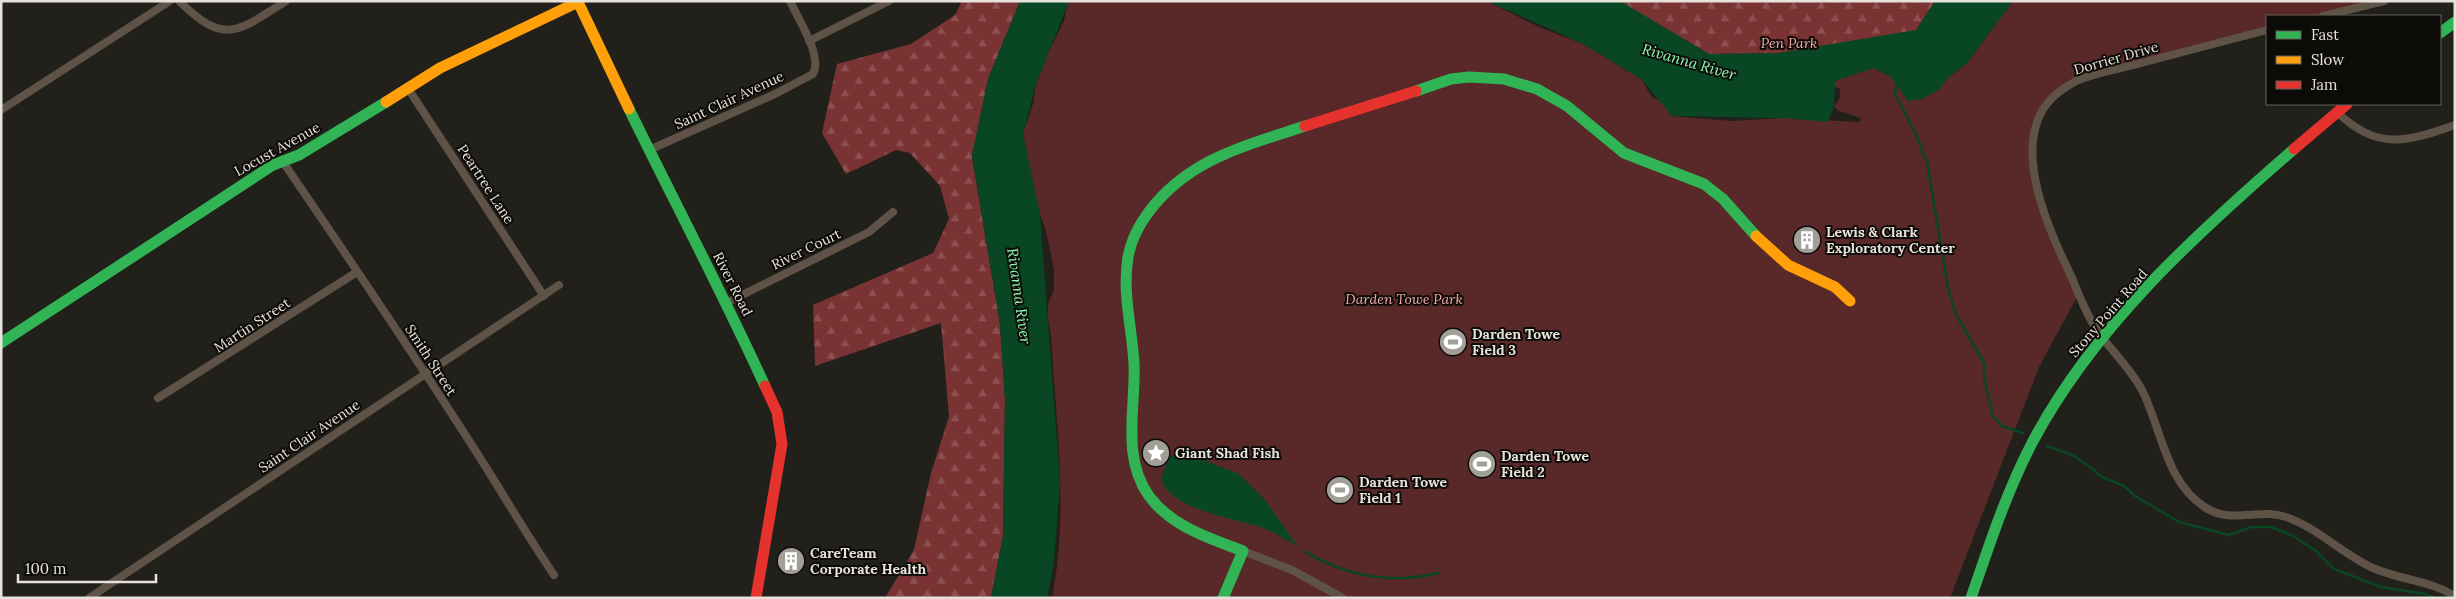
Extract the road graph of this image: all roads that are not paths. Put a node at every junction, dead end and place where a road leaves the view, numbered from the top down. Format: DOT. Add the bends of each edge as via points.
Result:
graph roads {
  1 [pos="170,1"];
  2 [pos="179,1"];
  3 [pos="286,1"];
  4 [pos="790,1"];
  5 [pos="889,1"];
  6 [pos="2384,1"];
  7 [pos="579,2"];
  8 [pos="2327,15"];
  9 [pos="2455,22"];
  10 [pos="2266,30"];
  11 [pos="2441,32"];
  12 [pos="809,40"];
  13 [pos="407,87"];
  14 [pos="2346,105"];
  15 [pos="1,110"];
  16 [pos="2336,112"];
  17 [pos="2455,125"];
  18 [pos="649,150"];
  19 [pos="283,162"];
  20 [pos="893,212"];
  21 [pos="357,272"];
  22 [pos="559,285"];
  23 [pos="544,296"];
  24 [pos="1850,301"];
  25 [pos="726,303"];
  26 [pos="2103,338"];
  27 [pos="1,343"];
  28 [pos="425,373"];
  29 [pos="158,398"];
  30 [pos="1243,551"];
  31 [pos="554,575"];
  32 [pos="2455,596"];
  33 [pos="89,598"];
  34 [pos="756,598"];
  35 [pos="1223,598"];
  36 [pos="1343,598"];
  37 [pos="1971,598"];
  1 -- 15 [label="street"];
  2 -- 3 [label="street" via="198,20 210,27 224,29 240,28"];
  4 -- 12 [label="street"];
  5 -- 12 [label="street"];
  6 -- 8 [label="street"];
  7 -- 13 [label="street, Locust Avenue" via="460,58"];
  7 -- 18 [label="street, River Road"];
  9 -- 11 [label="street"];
  10 -- 26 [label="street, Dorrier Drive" via="2084,78 2054,96 2040,114 2033,142 2035,177 2040,196 2062,258"];
  12 -- 18 [label="street, Saint Clair Avenue" via="816,57 816,68 809,77"];
  13 -- 19 [label="street, Locust Avenue" via="320,143"];
  13 -- 23 [label="street, Peartree Lane"];
  14 -- 16 [label="street, Stony Point Road"];
  16 -- 17 [label="street" via="2362,133 2384,139 2413,137"];
  16 -- 26 [label="street, Stony Point Road" via="2277,162 2188,247"];
  18 -- 25 [label="street, River Road"];
  19 -- 21 [label="street, Smith Street"];
  19 -- 27 [label="street, Locust Avenue" via="273,165"];
  20 -- 25 [label="street, River Court" via="869,232"];
  21 -- 28 [label="street, Smith Street"];
  21 -- 29 [label="street, Martin Street"];
  22 -- 23 [label="street, Saint Clair Avenue"];
  23 -- 28 [label="street, Saint Clair Avenue"];
  24 -- 30 [label="street" via="1838,287 1780,260 1724,201 1700,181 1625,154 1565,104 1509,79 1491,76 1451,79 1223,153 1175,185 1145,217 1132,240 1126,283 1134,365 1133,444 1138,473 1159,508 1183,527"];
  25 -- 34 [label="street, River Road" via="771,395 782,437"];
  26 -- 32 [label="street, Dorrier Drive" via="2140,387 2171,465 2198,503 2226,516 2266,514 2286,518 2316,532 2371,567 2428,582"];
  26 -- 37 [label="street, Stony Point Road" via="2060,396 2030,449 2013,485"];
  28 -- 31 [label="street, Smith Street"];
  28 -- 33 [label="street, Saint Clair Avenue"];
  30 -- 35 [label="street"];
  30 -- 36 [label="street" via="1292,570"];
}
